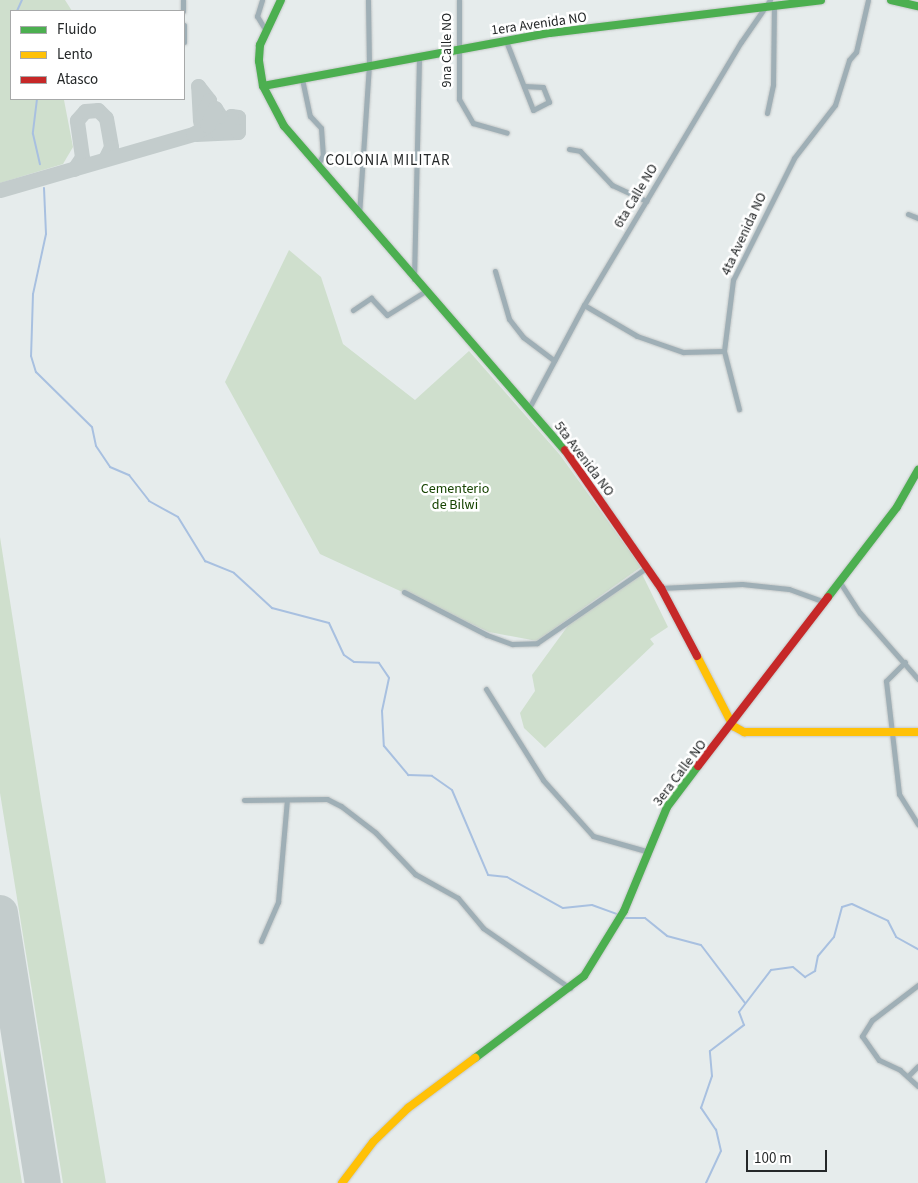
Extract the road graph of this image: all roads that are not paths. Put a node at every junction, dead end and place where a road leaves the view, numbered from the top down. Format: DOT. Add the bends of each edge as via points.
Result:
graph roads {
  1 [pos="262,0"];
  2 [pos="281,0"];
  3 [pos="368,0"];
  4 [pos="459,0"];
  5 [pos="821,0"];
  6 [pos="868,0"];
  7 [pos="891,0"];
  8 [pos="771,4"];
  9 [pos="918,6"];
  10 [pos="266,31"];
  11 [pos="506,41"];
  12 [pos="458,49"];
  13 [pos="419,56"];
  14 [pos="369,65"];
  15 [pos="302,79"];
  16 [pos="263,86"];
  17 [pos="524,86"];
  18 [pos="767,113"];
  19 [pos="507,133"];
  20 [pos="569,149"];
  21 [pos="318,164"];
  22 [pos="646,201"];
  23 [pos="908,214"];
  24 [pos="359,215"];
  25 [pos="918,218"];
  26 [pos="495,271"];
  27 [pos="414,280"];
  28 [pos="424,292"];
  29 [pos="584,305"];
  30 [pos="353,310"];
  31 [pos="724,351"];
  32 [pos="554,360"];
  33 [pos="529,408"];
  34 [pos="739,409"];
  35 [pos="918,470"];
  36 [pos="646,568"];
  37 [pos="838,580"];
  38 [pos="661,588"];
  39 [pos="404,592"];
  40 [pos="824,602"];
  41 [pos="905,662"];
  42 [pos="918,679"];
  43 [pos="486,689"];
  44 [pos="732,726"];
  45 [pos="892,731"];
  46 [pos="918,732"];
  47 [pos="244,800"];
  48 [pos="287,800"];
  49 [pos="918,824"];
  50 [pos="646,851"];
  51 [pos="261,941"];
  52 [pos="918,985"];
  53 [pos="570,988"];
  54 [pos="918,1066"];
  55 [pos="908,1076"];
  56 [pos="918,1086"];
  57 [pos="342,1183"];
  1 -- 10 [label="street" via="257,16"];
  2 -- 10 [label="street"];
  3 -- 14 [label="street"];
  4 -- 12 [label="street, 9na Calle NO"];
  5 -- 8 [label="street, 1era Avenida NO"];
  6 -- 31 [label="street, 4ta Avenida NO" via="856,52 849,60 835,105 794,158 733,280"];
  7 -- 9 [label="street"];
  8 -- 11 [label="street, 1era Avenida NO"];
  8 -- 18 [label="street" via="773,85"];
  8 -- 22 [label="street, 6ta Calle NO" via="741,42"];
  10 -- 16 [label="street" via="259,53"];
  11 -- 12 [label="street, 1era Avenida NO"];
  11 -- 17 [label="street"];
  12 -- 13 [label="street, 1era Avenida NO"];
  12 -- 19 [label="street, 9na Calle NO" via="459,100 473,123"];
  13 -- 14 [label="street, 1era Avenida NO"];
  13 -- 27 [label="street"];
  14 -- 15 [label="street, 1era Avenida NO"];
  14 -- 24 [label="street"];
  15 -- 16 [label="street, 1era Avenida NO"];
  15 -- 21 [label="street" via="310,116 321,128 323,155"];
  16 -- 21 [label="street, 5ta Avenida NO" via="284,126"];
  17 -- 17 [label="street" via="533,110 549,102 543,87"];
  20 -- 22 [label="street" via="580,151 612,185"];
  21 -- 24 [label="street, 5ta Avenida NO"];
  22 -- 29 [label="street, 6ta Calle NO"];
  23 -- 25 [label="street"];
  24 -- 27 [label="street, 5ta Avenida NO"];
  26 -- 32 [label="street" via="509,319 523,337"];
  27 -- 28 [label="street, 5ta Avenida NO"];
  28 -- 30 [label="street" via="387,315 372,298"];
  28 -- 33 [label="street, 5ta Avenida NO"];
  29 -- 31 [label="street" via="638,336 683,352"];
  29 -- 32 [label="street, 6ta Calle NO"];
  31 -- 34 [label="street"];
  32 -- 33 [label="street, 6ta Calle NO"];
  33 -- 36 [label="street, 5ta Avenida NO" via="558,440"];
  35 -- 37 [label="street, 3era Calle NO" via="897,507"];
  36 -- 38 [label="street, 5ta Avenida NO"];
  36 -- 39 [label="street" via="538,644 512,644 487,635"];
  37 -- 40 [label="street, 3era Calle NO"];
  37 -- 41 [label="street" via="860,613"];
  38 -- 40 [label="street" via="742,584 789,590"];
  38 -- 44 [label="street, 5ta Avenida NO"];
  40 -- 44 [label="street, 3era Calle NO"];
  41 -- 42 [label="street"];
  41 -- 45 [label="street" via="886,681"];
  43 -- 50 [label="street" via="544,780 593,836"];
  44 -- 45 [label="street" via="744,732"];
  44 -- 50 [label="street, 3era Calle NO" via="666,808"];
  45 -- 46 [label="street"];
  45 -- 49 [label="street" via="900,794"];
  47 -- 48 [label="street"];
  48 -- 51 [label="street" via="278,902"];
  48 -- 53 [label="street" via="327,799 341,806 376,833 415,874 458,898 483,928"];
  50 -- 53 [label="street, 3era Calle NO" via="624,911 584,976"];
  52 -- 55 [label="street" via="872,1020 862,1036 878,1060"];
  53 -- 57 [label="street, 3era Calle NO" via="406,1109 373,1142"];
  54 -- 55 [label="street"];
  55 -- 56 [label="street"];
}
